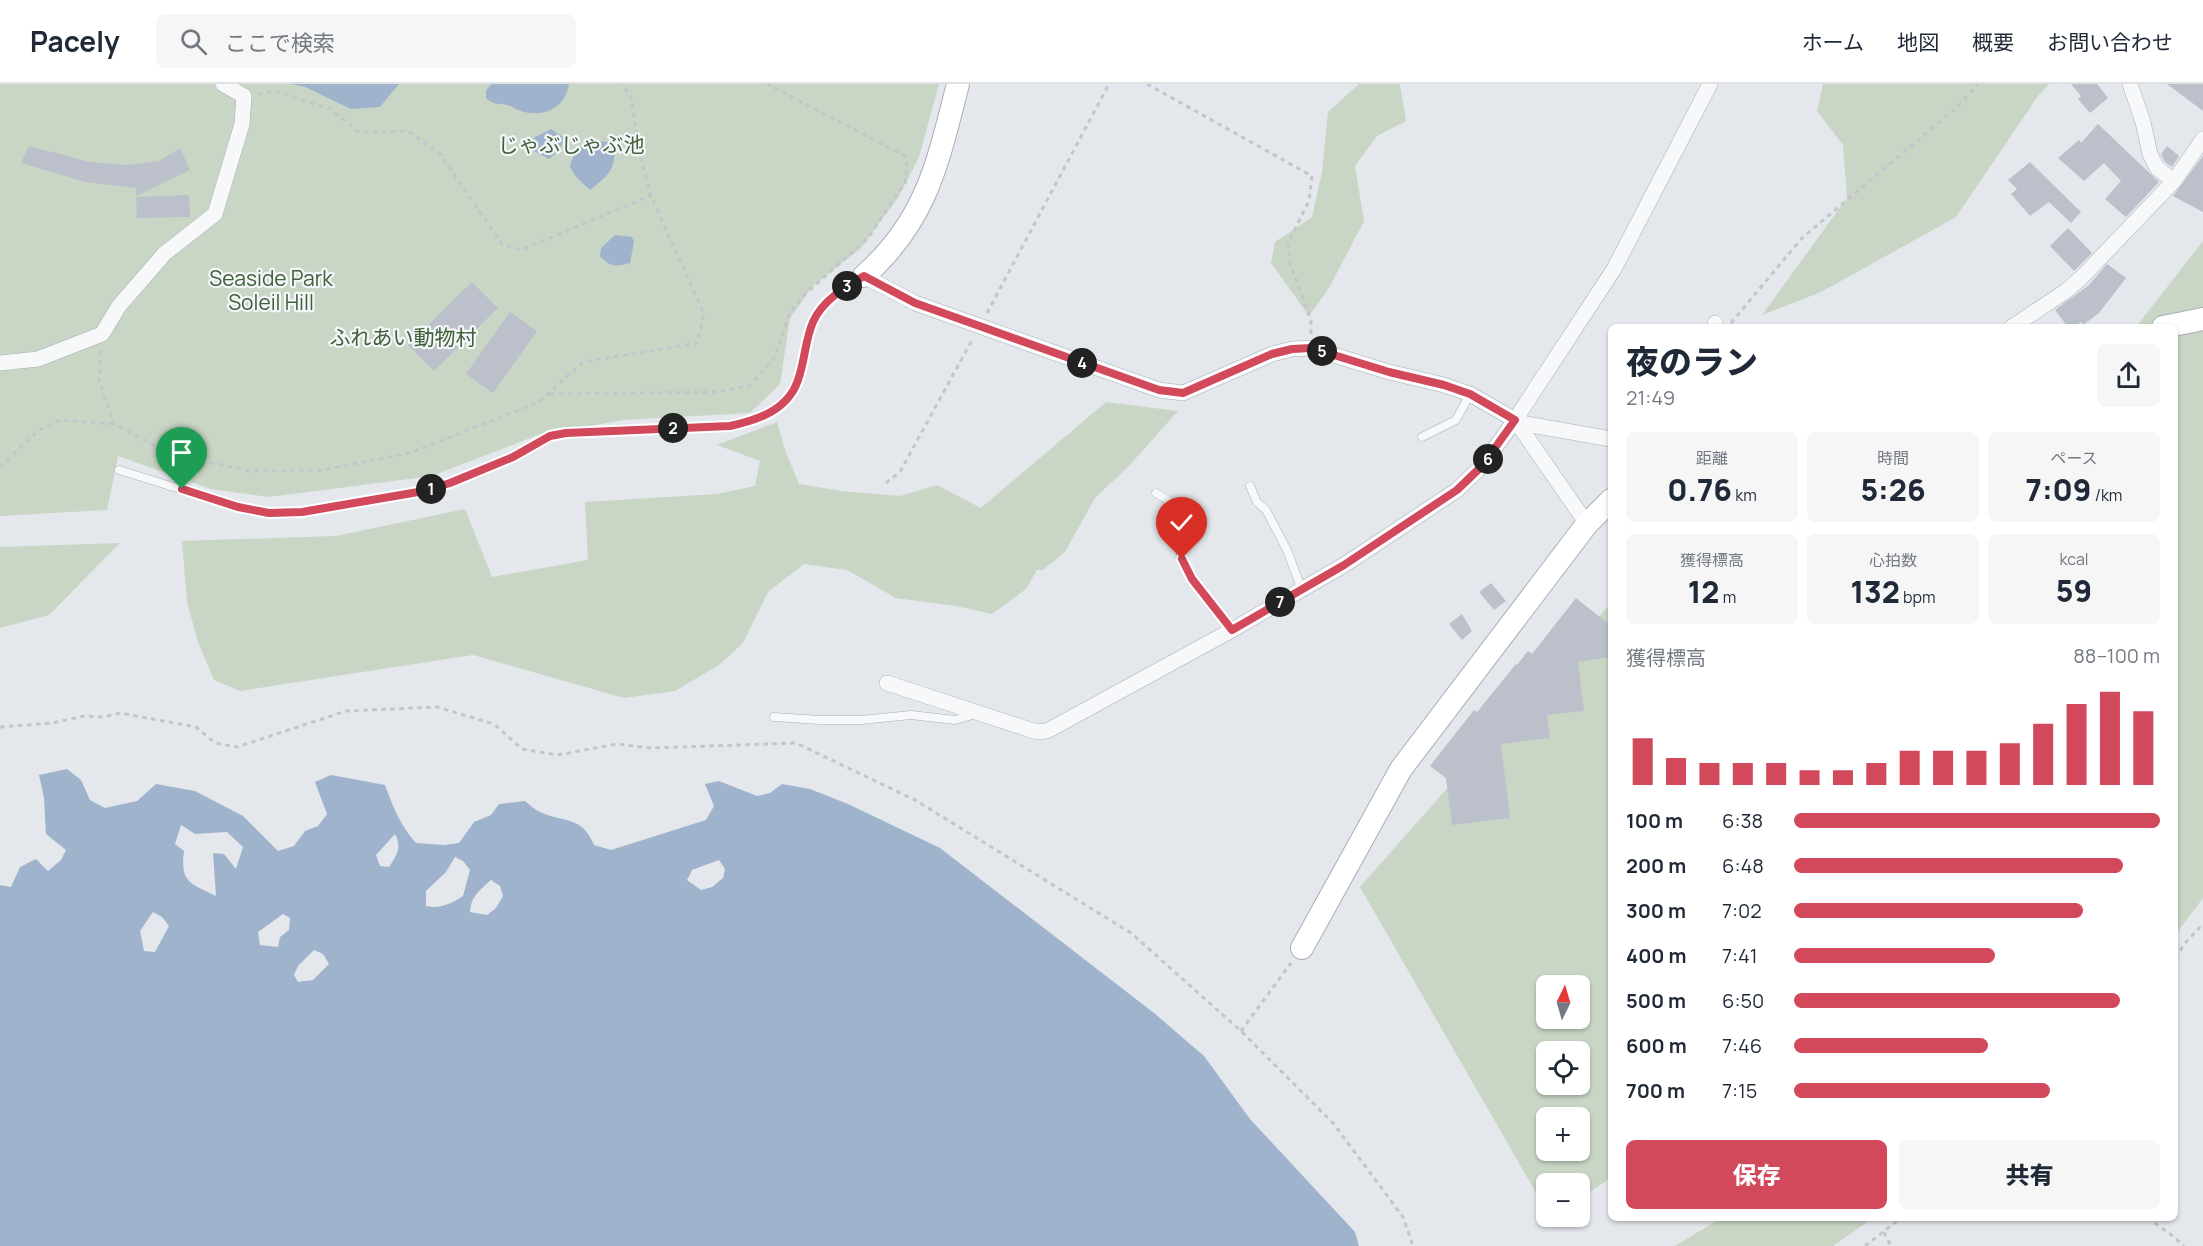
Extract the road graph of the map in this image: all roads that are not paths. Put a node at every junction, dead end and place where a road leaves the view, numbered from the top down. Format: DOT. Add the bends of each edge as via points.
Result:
graph roads {
  1 [pos="223,84"];
  2 [pos="958,84"];
  3 [pos="1710,84"];
  4 [pos="2130,84"];
  5 [pos="2203,139"];
  6 [pos="2174,181"];
  7 [pos="864,276"];
  8 [pos="2203,319"];
  9 [pos="2016,324"];
  10 [pos="2178,324"];
  11 [pos="0,363"];
  12 [pos="1470,394"];
  13 [pos="1515,420"];
  14 [pos="1422,437"];
  15 [pos="1608,438"];
  16 [pos="119,470"];
  17 [pos="1250,486"];
  18 [pos="1156,493"];
  19 [pos="1608,503"];
  20 [pos="1587,524"];
  21 [pos="1302,590"];
  22 [pos="1232,630"];
  23 [pos="887,683"];
  24 [pos="980,713"];
  25 [pos="774,717"];
  26 [pos="1302,948"];
  1 -- 11 [label="street" via="244,96 242,124 215,214 164,254 119,306 102,334 38,359"];
  2 -- 7 [label="street" via="925,198 885,257"];
  3 -- 13 [label="street" via="1614,270"];
  4 -- 6 [label="street" via="2150,154 2157,168"];
  5 -- 6 [label="street"];
  6 -- 9 [label="street" via="2082,277"];
  7 -- 12 [label="street" via="915,303 1159,390 1183,393 1272,354 1311,348"];
  7 -- 16 [label="lane" via="823,306 814,321 798,381 788,398 754,421 730,426 550,436 513,457 441,486 302,512 269,513 238,507"];
  8 -- 10 [label="street"];
  12 -- 13 [label="street"];
  12 -- 14 [label="lane" via="1456,420"];
  13 -- 15 [label="street"];
  13 -- 20 [label="street"];
  13 -- 21 [label="street" via="1482,466 1457,490"];
  17 -- 21 [label="lane" via="1287,550"];
  18 -- 22 [label="lane" via="1171,502 1182,559 1192,579"];
  19 -- 20 [label="street"];
  20 -- 26 [label="street" via="1401,768"];
  21 -- 22 [label="street"];
  22 -- 24 [label="street" via="1047,731 1037,732"];
  23 -- 24 [label="street"];
  24 -- 25 [label="lane" via="955,720 911,716 841,720"];
}
